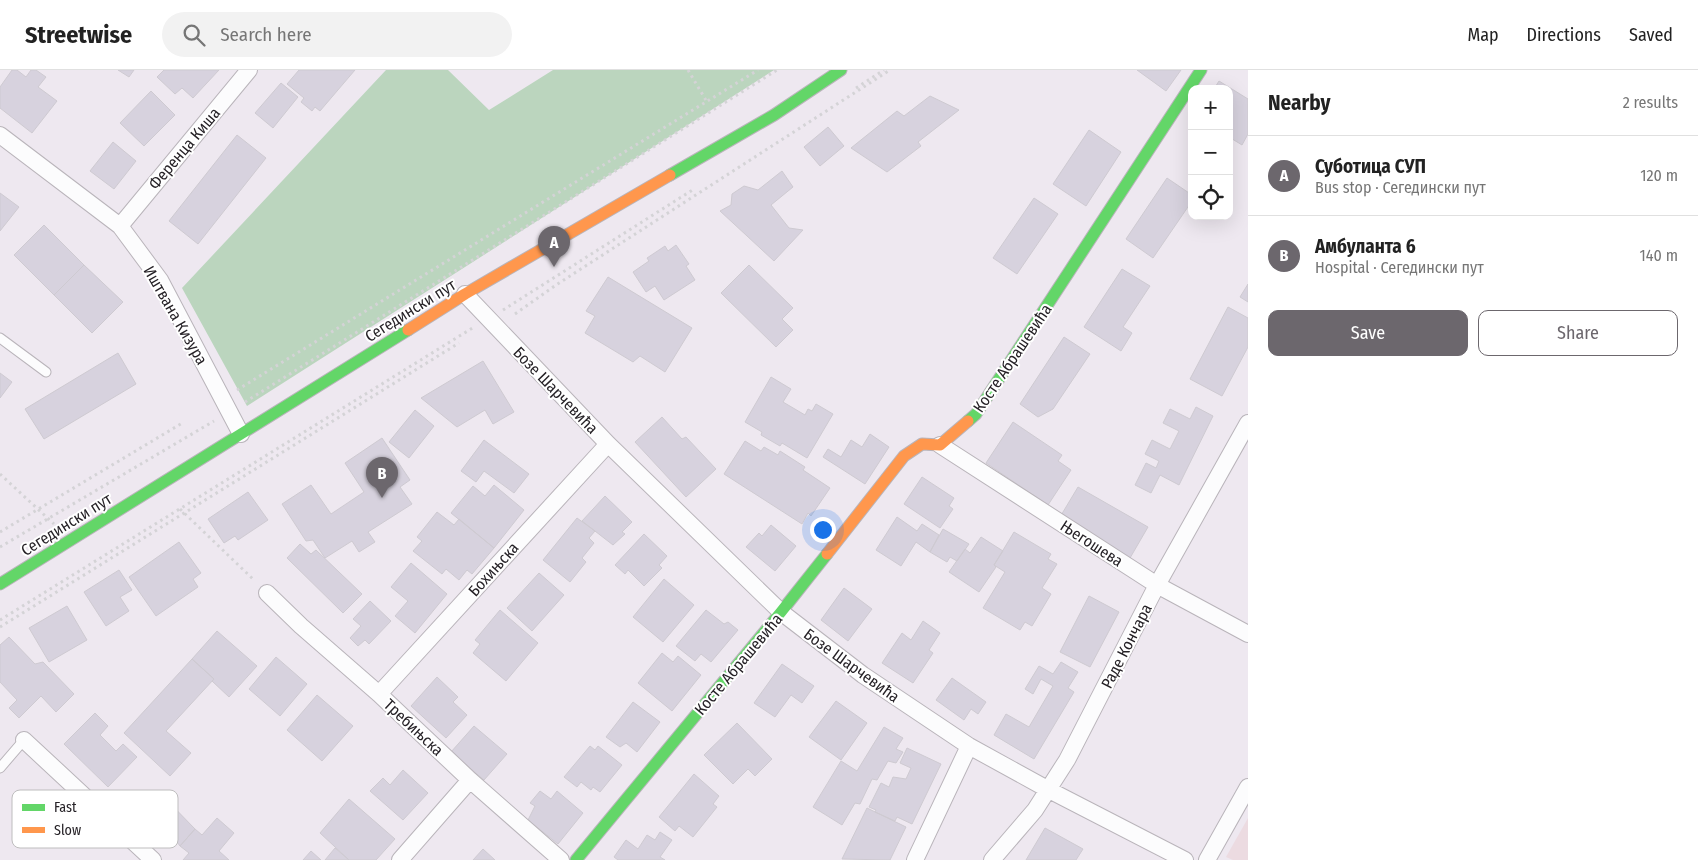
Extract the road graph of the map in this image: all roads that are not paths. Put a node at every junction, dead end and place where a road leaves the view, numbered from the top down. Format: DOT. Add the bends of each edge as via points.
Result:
graph roads {
  1 [pos="248,70"];
  2 [pos="842,70"];
  3 [pos="1200,70"];
  4 [pos="0,135"];
  5 [pos="120,226"];
  6 [pos="465,294"];
  7 [pos="0,338"];
  8 [pos="46,372"];
  9 [pos="1248,422"];
  10 [pos="241,434"];
  11 [pos="608,444"];
  12 [pos="940,445"];
  13 [pos="0,584"];
  14 [pos="1157,585"];
  15 [pos="267,593"];
  16 [pos="781,612"];
  17 [pos="1248,634"];
  18 [pos="379,694"];
  19 [pos="24,740"];
  20 [pos="969,746"];
  21 [pos="0,768"];
  22 [pos="470,780"];
  23 [pos="1248,786"];
  24 [pos="78,790"];
  25 [pos="1049,790"];
  26 [pos="140,848"];
  27 [pos="153,860"];
  28 [pos="400,860"];
  29 [pos="561,860"];
  30 [pos="576,860"];
  31 [pos="915,860"];
  32 [pos="992,860"];
  33 [pos="1185,860"];
  34 [pos="1207,860"];
  1 -- 5 [label="street, Ференца Киша"];
  2 -- 6 [label="street, Сегедински пут" via="774,115"];
  3 -- 12 [label="street, Косте Абрашевића" via="976,414"];
  4 -- 5 [label="street, Иштвана Кизура"];
  5 -- 10 [label="street, Иштвана Кизура" via="160,280"];
  6 -- 10 [label="street, Сегедински пут"];
  6 -- 11 [label="street, Бозе Шарчевића"];
  7 -- 8 [label="lane"];
  9 -- 14 [label="street, Раде Кончара"];
  10 -- 13 [label="street, Сегедински пут"];
  11 -- 16 [label="street, Бозе Шарчевића"];
  11 -- 18 [label="street, Бохињска"];
  12 -- 14 [label="street, Његошева"];
  12 -- 16 [label="street, Косте Абрашевића" via="922,444 904,456"];
  14 -- 17 [label="street, Његошева"];
  14 -- 25 [label="street, Раде Кончара"];
  15 -- 18 [label="street, Требињска"];
  16 -- 20 [label="street, Бозе Шарчевића" via="863,675"];
  16 -- 30 [label="street, Косте Абрашевића"];
  18 -- 22 [label="street, Требињска"];
  19 -- 21 [label="lane"];
  19 -- 24 [label="street"];
  20 -- 25 [label="street, Бозе Шарчевића"];
  20 -- 31 [label="street"];
  22 -- 28 [label="street"];
  22 -- 29 [label="street, Требињска"];
  23 -- 34 [label="street"];
  25 -- 32 [label="street, Раде Кончара"];
  25 -- 33 [label="street, Бозе Шарчевића"];
  26 -- 27 [label="street"];
}
